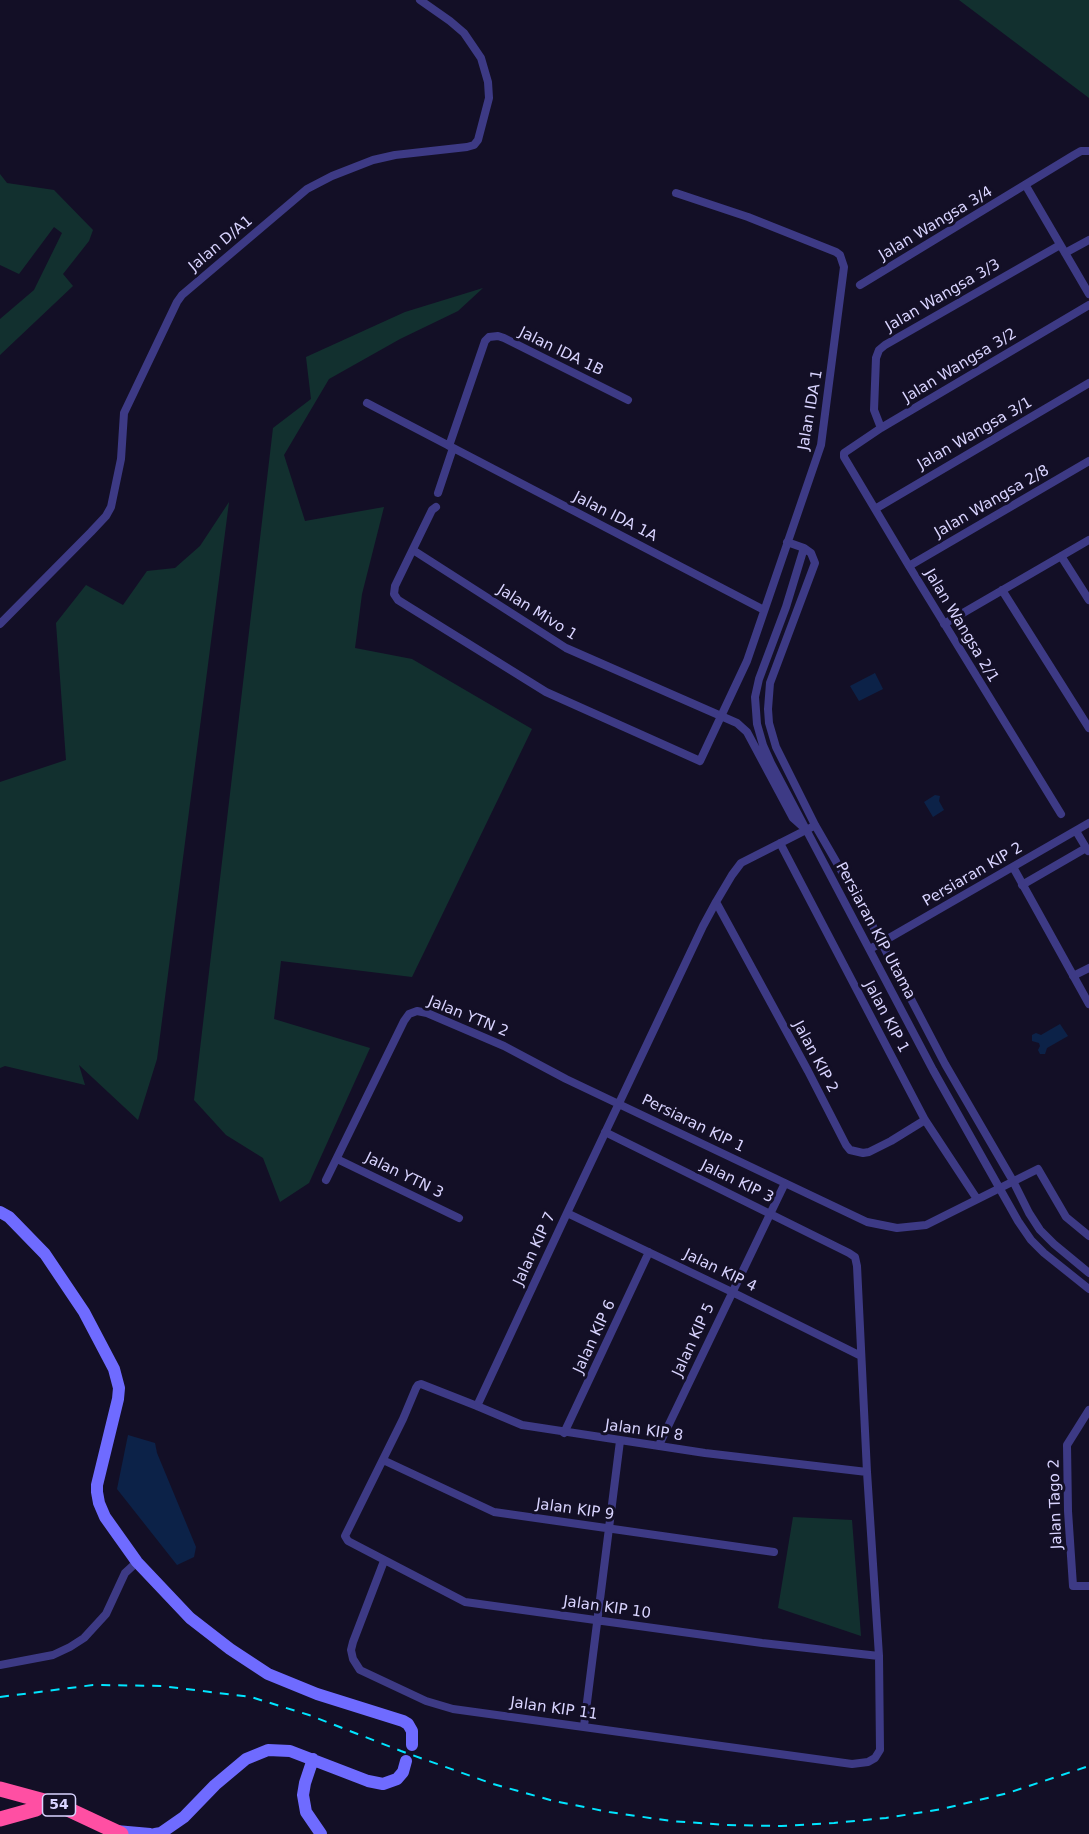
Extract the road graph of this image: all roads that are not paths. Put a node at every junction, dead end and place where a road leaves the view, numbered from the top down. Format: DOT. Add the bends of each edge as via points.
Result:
graph roads {
  1 [pos="420,0"];
  2 [pos="1089,151"];
  3 [pos="1026,186"];
  4 [pos="676,193"];
  5 [pos="1088,243"];
  6 [pos="1062,249"];
  7 [pos="860,285"];
  8 [pos="1089,294"];
  9 [pos="1089,305"];
  10 [pos="1089,383"];
  11 [pos="628,400"];
  12 [pos="367,403"];
  13 [pos="881,428"];
  14 [pos="451,447"];
  15 [pos="846,450"];
  16 [pos="1089,461"];
  17 [pos="438,493"];
  18 [pos="436,507"];
  19 [pos="875,509"];
  20 [pos="1089,540"];
  21 [pos="788,542"];
  22 [pos="804,548"];
  23 [pos="413,550"];
  24 [pos="1061,556"];
  25 [pos="909,566"];
  26 [pos="1002,590"];
  27 [pos="1089,600"];
  28 [pos="764,610"];
  29 [pos="0,624"];
  30 [pos="944,624"];
  31 [pos="720,715"];
  32 [pos="769,723"];
  33 [pos="757,724"];
  34 [pos="1089,728"];
  35 [pos="1061,814"];
  36 [pos="1089,823"];
  37 [pos="811,827"];
  38 [pos="1076,831"];
  39 [pos="780,843"];
  40 [pos="1088,850"];
  41 [pos="1012,867"];
  42 [pos="1022,885"];
  43 [pos="716,902"];
  44 [pos="882,943"];
  45 [pos="870,949"];
  46 [pos="1089,968"];
  47 [pos="1073,976"];
  48 [pos="1089,1004"];
  49 [pos="619,1103"];
  50 [pos="925,1120"];
  51 [pos="605,1132"];
  52 [pos="337,1159"];
  53 [pos="326,1180"];
  54 [pos="1013,1181"];
  55 [pos="785,1183"];
  56 [pos="1000,1188"];
  57 [pos="977,1199"];
  58 [pos="0,1212"];
  59 [pos="567,1213"];
  60 [pos="770,1213"];
  61 [pos="459,1218"];
  62 [pos="1089,1236"];
  63 [pos="650,1252"];
  64 [pos="1089,1273"];
  65 [pos="1089,1289"];
  66 [pos="732,1292"];
  67 [pos="861,1356"];
  68 [pos="477,1406"];
  69 [pos="1089,1410"];
  70 [pos="564,1433"];
  71 [pos="620,1441"];
  72 [pos="659,1445"];
  73 [pos="383,1460"];
  74 [pos="867,1472"];
  75 [pos="609,1528"];
  76 [pos="774,1552"];
  77 [pos="384,1561"];
  78 [pos="137,1562"];
  79 [pos="1089,1586"];
  80 [pos="597,1620"];
  81 [pos="879,1656"];
  82 [pos="0,1665"];
  83 [pos="584,1726"];
  84 [pos="412,1745"];
  85 [pos="312,1759"];
  86 [pos="406,1761"];
  87 [pos="0,1789"];
  88 [pos="0,1799"];
  89 [pos="36,1809"];
  90 [pos="184,1817"];
  91 [pos="0,1819"];
  92 [pos="118,1832"];
  93 [pos="98,1834"];
  94 [pos="150,1834"];
  95 [pos="155,1834"];
  96 [pos="175,1834"];
  97 [pos="321,1834"];
  1 -- 29 [label="street, Jalan D/A1" via="464,33 481,58 489,98 478,140 467,147 373,160 307,189 182,296 124,412 121,459 111,507"];
  2 -- 3 [label="street, Jalan Wangsa 3/4" via="1081,151"];
  3 -- 6 [label="street"];
  3 -- 7 [label="street, Jalan Wangsa 3/4"];
  4 -- 21 [label="street, Jalan IDA 1" via="836,252 843,261 821,445"];
  5 -- 6 [label="street"];
  6 -- 8 [label="street"];
  6 -- 13 [label="street, Jalan Wangsa 3/3" via="879,350 874,410"];
  9 -- 13 [label="street, Jalan Wangsa 3/2"];
  10 -- 19 [label="street, Jalan Wangsa 3/1"];
  11 -- 14 [label="street, Jalan IDA 1B" via="504,338 489,337"];
  12 -- 14 [label="street, Jalan IDA 1A"];
  13 -- 15 [label="street, Jalan Wangsa 3/2"];
  14 -- 17 [label="street"];
  14 -- 28 [label="street, Jalan IDA 1A"];
  15 -- 19 [label="street, Jalan Wangsa 2/1" via="844,457"];
  16 -- 25 [label="street, Jalan Wangsa 2/8"];
  18 -- 23 [label="street"];
  19 -- 25 [label="street, Jalan Wangsa 2/1"];
  20 -- 24 [label="street"];
  21 -- 22 [label="street"];
  21 -- 28 [label="street, Jalan IDA 1"];
  22 -- 32 [label="street, Persiaran KIP Utama" via="815,563 770,683"];
  22 -- 33 [label="street, Persiaran KIP Utama" via="759,679 755,697"];
  23 -- 31 [label="street, Jalan Mivo 1" via="566,648"];
  23 -- 31 [label="street, Jalan IDA 1" via="394,590 395,597 546,692 700,761"];
  24 -- 26 [label="street"];
  24 -- 27 [label="street"];
  25 -- 30 [label="street, Jalan Wangsa 2/1"];
  26 -- 30 [label="street"];
  26 -- 34 [label="street"];
  28 -- 31 [label="street, Jalan IDA 1" via="747,662"];
  30 -- 35 [label="street, Jalan Wangsa 2/1"];
  31 -- 37 [label="street, Jalan Mivo 1" via="747,732 793,818"];
  32 -- 33 [label="street"];
  32 -- 37 [label="street, Persiaran KIP Utama"];
  33 -- 37 [label="street, Persiaran KIP Utama" via="771,763"];
  36 -- 38 [label="street, Persiaran KIP 2"];
  37 -- 39 [label="street, Persiaran KIP 1"];
  37 -- 44 [label="street, Persiaran KIP Utama"];
  37 -- 45 [label="street, Persiaran KIP Utama"];
  38 -- 40 [label="street"];
  38 -- 41 [label="street, Persiaran KIP 2"];
  39 -- 43 [label="street, Persiaran KIP 1" via="741,863"];
  39 -- 50 [label="street, Jalan KIP 1"];
  40 -- 42 [label="street"];
  41 -- 42 [label="street"];
  41 -- 44 [label="street, Persiaran KIP 2"];
  42 -- 47 [label="street"];
  43 -- 49 [label="street, Persiaran KIP 1"];
  43 -- 50 [label="street, Jalan KIP 2" via="850,1150 869,1152"];
  44 -- 45 [label="street, Persiaran KIP 2"];
  44 -- 54 [label="street, Persiaran KIP Utama" via="945,1064"];
  45 -- 56 [label="street, Persiaran KIP Utama"];
  46 -- 47 [label="street"];
  47 -- 48 [label="street"];
  49 -- 51 [label="street, Jalan KIP 7"];
  49 -- 52 [label="street, Jalan YTN 2" via="504,1046 417,1011 404,1021"];
  49 -- 55 [label="street, Persiaran KIP 1"];
  50 -- 57 [label="street, Jalan KIP 1"];
  51 -- 59 [label="street, Jalan KIP 7"];
  51 -- 60 [label="street, Jalan KIP 3"];
  52 -- 53 [label="street, Jalan YTN 2"];
  52 -- 61 [label="street, Jalan YTN 3"];
  54 -- 56 [label="street, Persiaran KIP 1"];
  54 -- 62 [label="street, Persiaran KIP 1" via="1038,1169 1066,1217"];
  54 -- 64 [label="street, Persiaran KIP Utama" via="1041,1230"];
  55 -- 57 [label="street, Persiaran KIP 1" via="867,1222 897,1228 926,1225"];
  55 -- 60 [label="street, Jalan KIP 5"];
  56 -- 57 [label="street, Persiaran KIP 1"];
  56 -- 65 [label="street, Persiaran KIP Utama" via="1031,1240"];
  58 -- 78 [label="street" via="45,1254 84,1312 114,1369 117,1399 97,1492 105,1517"];
  59 -- 63 [label="street, Jalan KIP 4"];
  59 -- 68 [label="street, Jalan KIP 7"];
  60 -- 66 [label="street, Jalan KIP 5"];
  60 -- 67 [label="street, Jalan KIP 3" via="855,1257"];
  63 -- 66 [label="street, Jalan KIP 4"];
  63 -- 70 [label="street, Jalan KIP 6"];
  66 -- 67 [label="street, Jalan KIP 4"];
  66 -- 72 [label="street, Jalan KIP 5"];
  67 -- 74 [label="street"];
  68 -- 70 [label="street, Jalan KIP 8" via="522,1425"];
  68 -- 73 [label="street, Jalan KIP 8" via="418,1385"];
  69 -- 79 [label="street, Jalan Tago 2" via="1068,1445 1072,1586"];
  70 -- 71 [label="street, Jalan KIP 8"];
  71 -- 72 [label="street, Jalan KIP 8"];
  71 -- 75 [label="street"];
  72 -- 74 [label="street, Jalan KIP 8"];
  73 -- 75 [label="street, Jalan KIP 9" via="494,1512"];
  73 -- 77 [label="street, Jalan KIP 10" via="346,1540"];
  74 -- 81 [label="street"];
  75 -- 76 [label="street, Jalan KIP 9"];
  75 -- 80 [label="street"];
  77 -- 80 [label="street, Jalan KIP 10" via="465,1602"];
  77 -- 83 [label="street, Jalan KIP 11" via="351,1650 360,1670 426,1701 453,1709"];
  78 -- 82 [label="street" via="125,1573 106,1614 84,1638 53,1655"];
  78 -- 84 [label="street" via="190,1618 258,1668 317,1694 403,1721 412,1731"];
  80 -- 81 [label="street, Jalan KIP 10"];
  80 -- 83 [label="street"];
  81 -- 83 [label="street, Jalan KIP 11" via="880,1750 868,1762 852,1764"];
  85 -- 86 [label="street" via="383,1784 397,1779"];
  85 -- 90 [label="street" via="290,1750 257,1753 215,1785"];
  85 -- 97 [label="street" via="303,1795 306,1812"];
  87 -- 92 [label="highway, 54" via="59,1805"];
  88 -- 89 [label="highway, 54"];
  89 -- 91 [label="highway"];
  89 -- 93 [label="highway, 54"];
  90 -- 95 [label="street"];
  90 -- 96 [label="street"];
  92 -- 94 [label="street"];
}
